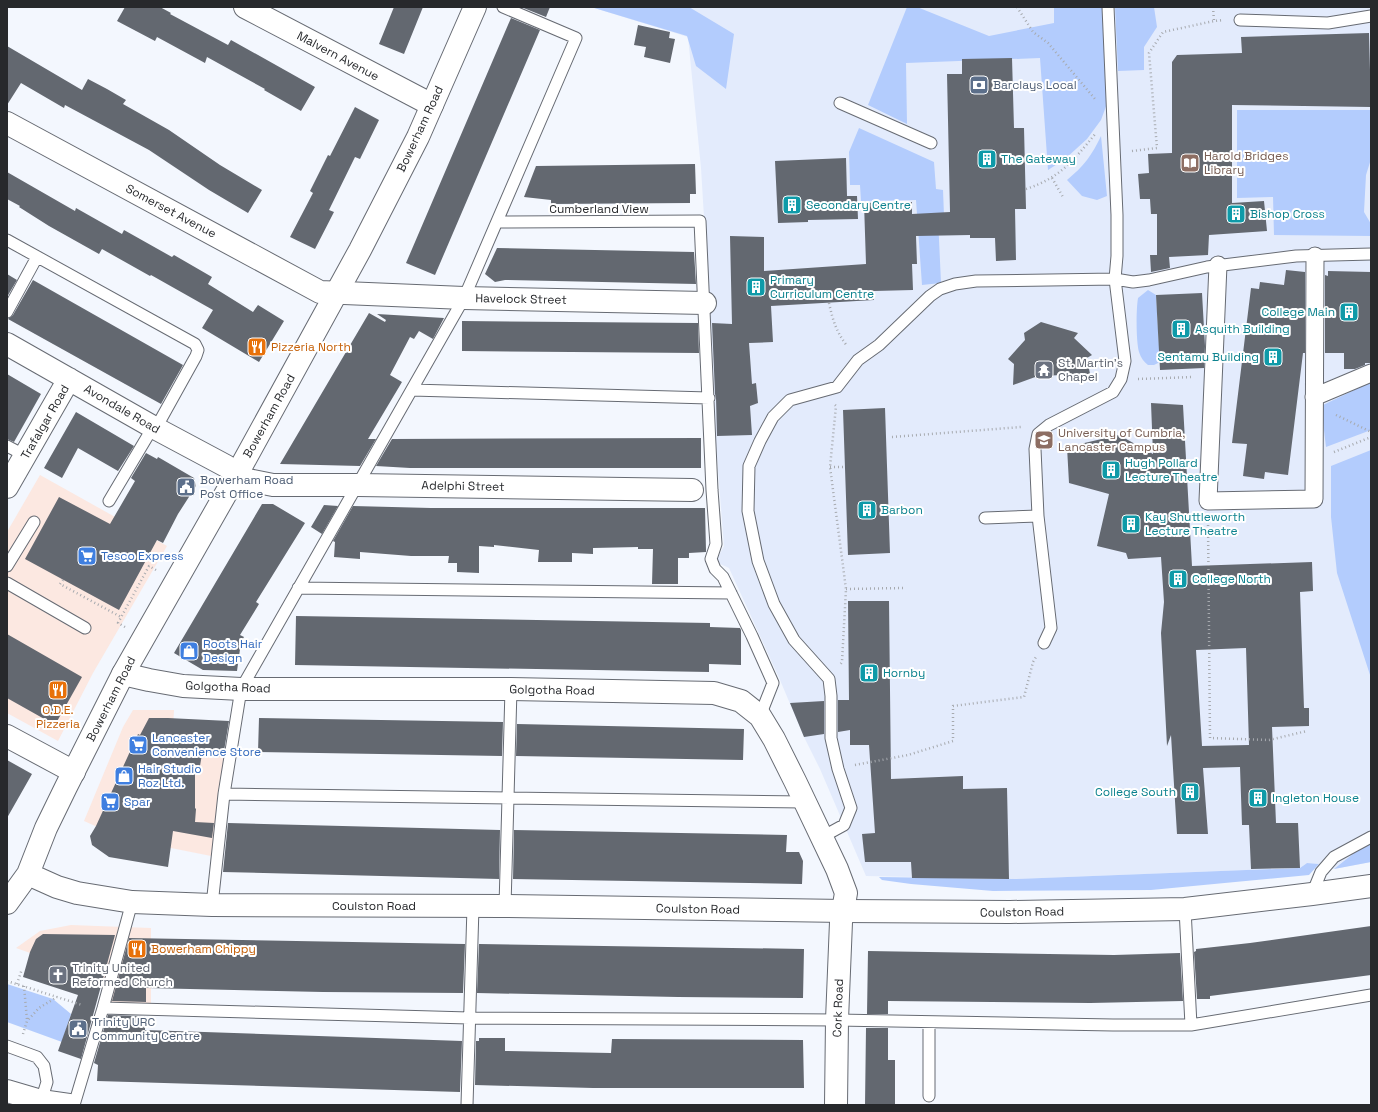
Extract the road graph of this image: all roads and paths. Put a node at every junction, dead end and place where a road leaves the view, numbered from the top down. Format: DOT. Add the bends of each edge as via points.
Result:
graph roads {
  1 [pos="245,7"];
  2 [pos="475,7"];
  3 [pos="502,7"];
  4 [pos="1017,7"];
  5 [pos="1108,7"];
  6 [pos="1213,7"];
  7 [pos="1371,16"];
  8 [pos="1240,20"];
  9 [pos="1214,21"];
  10 [pos="840,103"];
  11 [pos="432,105"];
  12 [pos="1112,115"];
  13 [pos="7,122"];
  14 [pos="931,143"];
  15 [pos="1133,151"];
  16 [pos="1052,178"];
  17 [pos="1026,189"];
  18 [pos="1063,197"];
  19 [pos="497,222"];
  20 [pos="7,240"];
  21 [pos="1371,254"];
  22 [pos="1315,256"];
  23 [pos="37,257"];
  24 [pos="1218,266"];
  25 [pos="1115,279"];
  26 [pos="337,293"];
  27 [pos="464,298"];
  28 [pos="704,303"];
  29 [pos="829,303"];
  30 [pos="7,312"];
  31 [pos="7,344"];
  32 [pos="858,360"];
  33 [pos="1371,373"];
  34 [pos="1213,376"];
  35 [pos="70,379"];
  36 [pos="1121,379"];
  37 [pos="412,390"];
  38 [pos="827,390"];
  39 [pos="709,398"];
  40 [pos="1315,401"];
  41 [pos="1049,425"];
  42 [pos="155,428"];
  43 [pos="1371,432"];
  44 [pos="892,437"];
  45 [pos="1371,437"];
  46 [pos="7,446"];
  47 [pos="26,456"];
  48 [pos="1314,460"];
  49 [pos="830,467"];
  50 [pos="845,467"];
  51 [pos="237,474"];
  52 [pos="358,485"];
  53 [pos="7,487"];
  54 [pos="692,490"];
  55 [pos="109,501"];
  56 [pos="1208,501"];
  57 [pos="1038,516"];
  58 [pos="985,518"];
  59 [pos="34,522"];
  60 [pos="7,566"];
  61 [pos="157,571"];
  62 [pos="63,580"];
  63 [pos="7,583"];
  64 [pos="60,584"];
  65 [pos="58,588"];
  66 [pos="298,588"];
  67 [pos="903,588"];
  68 [pos="846,589"];
  69 [pos="731,593"];
  70 [pos="121,617"];
  71 [pos="125,627"];
  72 [pos="85,628"];
  73 [pos="1044,642"];
  74 [pos="1033,662"];
  75 [pos="123,674"];
  76 [pos="829,679"];
  77 [pos="242,689"];
  78 [pos="511,689"];
  79 [pos="760,716"];
  80 [pos="1308,731"];
  81 [pos="7,736"];
  82 [pos="838,769"];
  83 [pos="74,772"];
  84 [pos="224,794"];
  85 [pos="507,798"];
  86 [pos="804,802"];
  87 [pos="822,837"];
  88 [pos="1371,838"];
  89 [pos="28,874"];
  90 [pos="1371,886"];
  91 [pos="1312,894"];
  92 [pos="132,902"];
  93 [pos="7,903"];
  94 [pos="212,905"];
  95 [pos="505,906"];
  96 [pos="473,907"];
  97 [pos="1185,909"];
  98 [pos="844,911"];
  99 [pos="22,969"];
  100 [pos="7,981"];
  101 [pos="17,984"];
  102 [pos="24,986"];
  103 [pos="1371,994"];
  104 [pos="57,997"];
  105 [pos="82,1005"];
  106 [pos="103,1008"];
  107 [pos="469,1018"];
  108 [pos="837,1020"];
  109 [pos="27,1021"];
  110 [pos="929,1022"];
  111 [pos="1191,1025"];
  112 [pos="7,1046"];
  113 [pos="18,1050"];
  114 [pos="7,1091"];
  115 [pos="929,1096"];
  116 [pos="52,1103"];
  117 [pos="74,1105"];
  118 [pos="467,1105"];
  119 [pos="836,1105"];
  1 -- 11 [label="street, Malvern Avenue"];
  2 -- 11 [label="street, Bowerham Road"];
  3 -- 19 [label="lane" via="576,38"];
  4 -- 12 [label="path" via="1033,32 1048,43 1089,93"];
  5 -- 12 [label="lane"];
  6 -- 9 [label="path"];
  7 -- 8 [label="lane" via="1328,23"];
  8 -- 9 [label="path"];
  9 -- 15 [label="path" via="1163,32 1149,53 1157,148"];
  10 -- 14 [label="lane"];
  11 -- 26 [label="street, Bowerham Road"];
  12 -- 16 [label="path" via="1068,166"];
  12 -- 25 [label="lane" via="1117,215"];
  13 -- 26 [label="street, Somerset Avenue" via="320,292"];
  16 -- 17 [label="path"];
  16 -- 18 [label="path"];
  19 -- 27 [label="lane"];
  19 -- 28 [label="lane, Cumberland View" via="700,221"];
  20 -- 23 [label="lane"];
  21 -- 22 [label="lane"];
  22 -- 24 [label="lane"];
  22 -- 40 [label="street"];
  23 -- 30 [label="lane"];
  23 -- 42 [label="lane" via="195,344 198,350 196,356"];
  24 -- 25 [label="lane" via="1149,280 1133,282"];
  24 -- 34 [label="street"];
  25 -- 32 [label="lane" via="976,281 955,284 930,296 879,345"];
  25 -- 36 [label="lane" via="1125,361"];
  26 -- 27 [label="street, Havelock Street"];
  26 -- 51 [label="street, Bowerham Road"];
  27 -- 28 [label="street, Havelock Street"];
  27 -- 37 [label="lane"];
  28 -- 39 [label="lane"];
  29 -- 32 [label="path" via="839,335"];
  31 -- 35 [label="street, Avondale Road"];
  32 -- 38 [label="lane" via="837,387"];
  33 -- 40 [label="street"];
  34 -- 36 [label="path"];
  34 -- 56 [label="street"];
  35 -- 42 [label="street, Avondale Road"];
  35 -- 47 [label="street, Trafalgar Road"];
  36 -- 41 [label="lane" via="1113,392"];
  37 -- 39 [label="lane"];
  37 -- 52 [label="lane"];
  38 -- 49 [label="path" via="836,406"];
  38 -- 76 [label="lane" via="790,400 773,417 749,466 748,511 758,561 774,604 794,640"];
  39 -- 69 [label="lane" via="716,544 712,559 715,569 723,577"];
  40 -- 43 [label="path"];
  40 -- 48 [label="street"];
  41 -- 44 [label="path"];
  41 -- 57 [label="lane" via="1038,434 1035,449"];
  42 -- 51 [label="street, Avondale Road"];
  42 -- 55 [label="lane"];
  45 -- 48 [label="path"];
  46 -- 47 [label="lane"];
  47 -- 53 [label="street, Trafalgar Road"];
  48 -- 56 [label="street" via="1314,499"];
  49 -- 50 [label="path"];
  49 -- 68 [label="path"];
  51 -- 52 [label="street, Adelphi Street" via="248,480 273,485"];
  51 -- 75 [label="street, Bowerham Road"];
  52 -- 54 [label="street, Adelphi Street"];
  52 -- 66 [label="lane"];
  56 -- 80 [label="path" via="1210,738 1269,740"];
  57 -- 58 [label="lane"];
  57 -- 73 [label="lane" via="1051,628"];
  59 -- 60 [label="lane"];
  61 -- 70 [label="path" via="148,566"];
  62 -- 64 [label="path"];
  63 -- 72 [label="lane"];
  64 -- 65 [label="path"];
  64 -- 70 [label="path"];
  66 -- 69 [label="lane"];
  66 -- 77 [label="lane"];
  67 -- 68 [label="path"];
  68 -- 76 [label="path" via="842,662"];
  69 -- 79 [label="lane" via="773,683"];
  70 -- 71 [label="path" via="118,623"];
  74 -- 82 [label="path" via="1024,697 952,706 953,741 908,755"];
  75 -- 77 [label="street, Golgotha Road" via="183,686"];
  75 -- 83 [label="street, Bowerham Road"];
  76 -- 82 [label="lane" via="831,738"];
  77 -- 78 [label="street, Golgotha Road"];
  77 -- 84 [label="lane"];
  78 -- 79 [label="street, Golgotha Road" via="714,693 741,701"];
  78 -- 85 [label="lane"];
  79 -- 86 [label="street, Golgotha Road"];
  81 -- 83 [label="street"];
  82 -- 87 [label="lane" via="851,808 844,825"];
  83 -- 89 [label="street, Bowerham Road" via="46,828"];
  84 -- 85 [label="lane"];
  84 -- 94 [label="lane"];
  85 -- 86 [label="lane"];
  85 -- 95 [label="lane"];
  86 -- 87 [label="street, Golgotha Road"];
  87 -- 98 [label="street, Golgotha Road" via="846,893"];
  88 -- 91 [label="lane" via="1334,857 1321,872"];
  89 -- 92 [label="street, Coulston Road" via="77,894"];
  89 -- 93 [label="street, Bowerham Road"];
  90 -- 91 [label="street, Coulston Road"];
  91 -- 97 [label="street, Coulston Road"];
  92 -- 94 [label="street, Coulston Road"];
  92 -- 106 [label="lane"];
  94 -- 96 [label="street, Coulston Road"];
  95 -- 96 [label="street, Coulston Road"];
  95 -- 98 [label="street, Coulston Road"];
  96 -- 107 [label="lane"];
  97 -- 98 [label="street, Coulston Road"];
  97 -- 111 [label="lane"];
  98 -- 108 [label="street, Cork Road" via="841,922"];
  99 -- 101 [label="path"];
  100 -- 101 [label="path"];
  101 -- 102 [label="path"];
  102 -- 104 [label="path"];
  102 -- 109 [label="path"];
  103 -- 111 [label="lane"];
  104 -- 105 [label="path"];
  104 -- 109 [label="path" via="39,1008"];
  106 -- 107 [label="lane"];
  106 -- 117 [label="lane"];
  107 -- 108 [label="lane"];
  107 -- 118 [label="lane"];
  108 -- 110 [label="lane"];
  108 -- 119 [label="street, Cork Road"];
  109 -- 113 [label="path"];
  110 -- 111 [label="lane"];
  110 -- 115 [label="lane"];
  112 -- 113 [label="lane"];
  113 -- 116 [label="lane" via="37,1057 44,1066"];
  114 -- 116 [label="street"];
}
